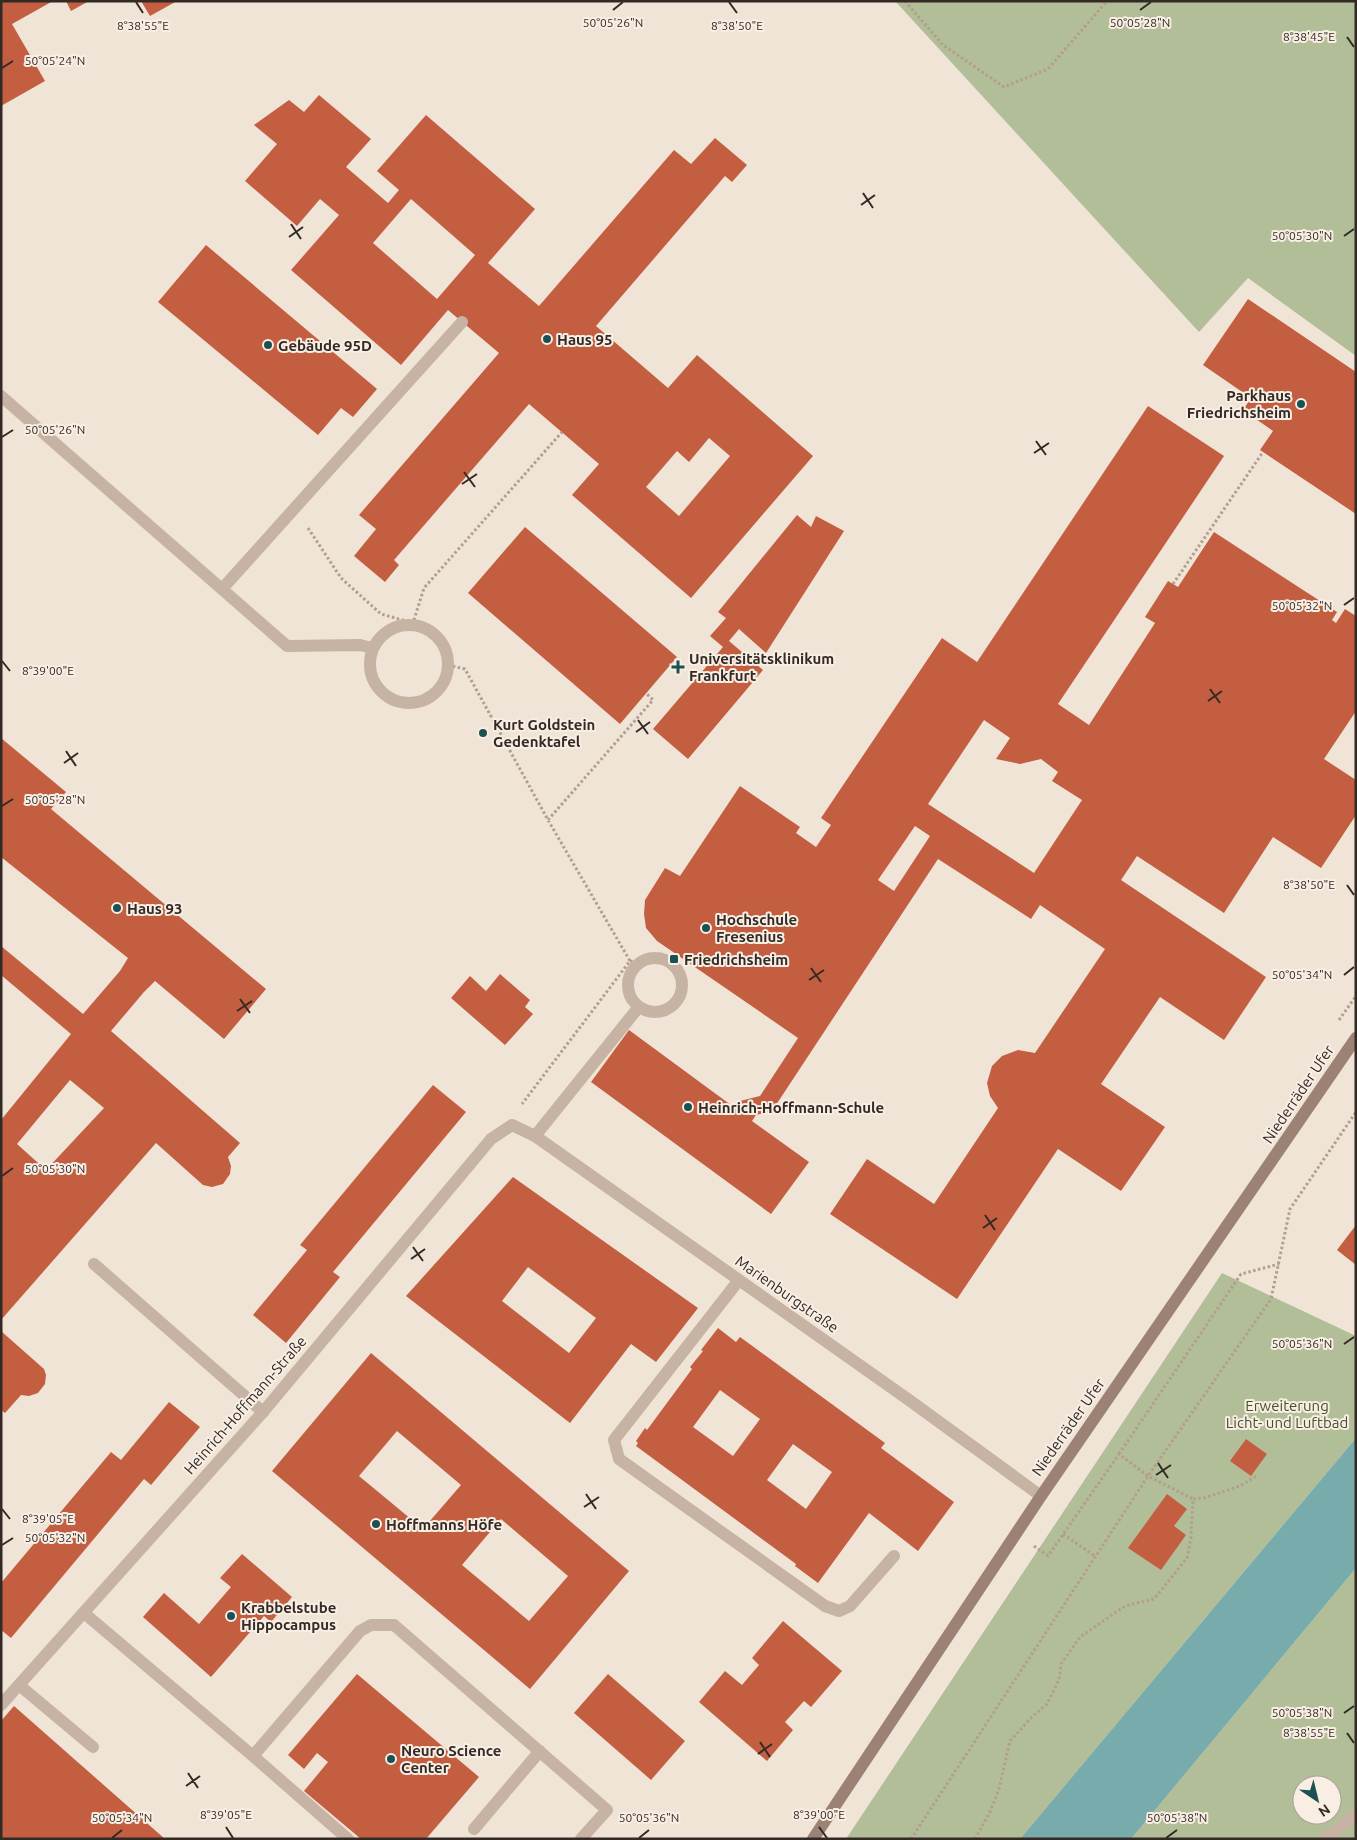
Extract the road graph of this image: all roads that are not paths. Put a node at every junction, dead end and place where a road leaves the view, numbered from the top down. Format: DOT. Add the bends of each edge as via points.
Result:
graph roads {
  1 [pos="462,322"];
  2 [pos="1,396"];
  3 [pos="222,589"];
  4 [pos="372,648"];
  5 [pos="638,1008"];
  6 [pos="1356,1038"];
  7 [pos="512,1125"];
  8 [pos="535,1136"];
  9 [pos="94,1264"];
  10 [pos="739,1280"];
  11 [pos="263,1412"];
  12 [pos="1040,1496"];
  13 [pos="894,1556"];
  14 [pos="84,1613"];
  15 [pos="19,1685"];
  16 [pos="1,1705"];
  17 [pos="93,1747"];
  18 [pos="540,1751"];
  19 [pos="253,1756"];
  20 [pos="1356,1814"];
  21 [pos="474,1828"];
  22 [pos="348,1839"];
  23 [pos="581,1839"];
  24 [pos="813,1839"];
  25 [pos="1324,1839"];
  1 -- 3 [label="street"];
  2 -- 3 [label="street"];
  3 -- 4 [label="street" via="287,646 360,645"];
  4 -- 4 [label="street" via="388,629 413,624 435,633 448,654 446,680 430,698 406,704 382,694 370,673"];
  5 -- 5 [label="street" via="655,1014 672,1008 682,995 683,977 672,963 656,957 634,962 628,994"];
  5 -- 8 [label="street"];
  6 -- 12 [label="main road, Niederräder Ufer"];
  7 -- 8 [label="street, Marienburgstraße"];
  7 -- 11 [label="street, Heinrich-Hoffmann-Straße" via="491,1139"];
  8 -- 10 [label="street, Marienburgstraße"];
  9 -- 11 [label="street"];
  10 -- 12 [label="street, Marienburgstraße"];
  10 -- 13 [label="street" via="614,1440 619,1458 825,1606 839,1611 850,1606"];
  11 -- 14 [label="street, Heinrich-Hoffmann-Straße"];
  12 -- 24 [label="main road, Niederräder Ufer"];
  14 -- 15 [label="street, Heinrich-Hoffmann-Straße"];
  14 -- 19 [label="street"];
  15 -- 16 [label="street, Heinrich-Hoffmann-Straße"];
  15 -- 17 [label="street"];
  18 -- 19 [label="street" via="394,1625 372,1625 360,1631"];
  18 -- 21 [label="street"];
  18 -- 23 [label="street" via="606,1810"];
  19 -- 22 [label="street"];
  20 -- 25 [label="street"];
}
